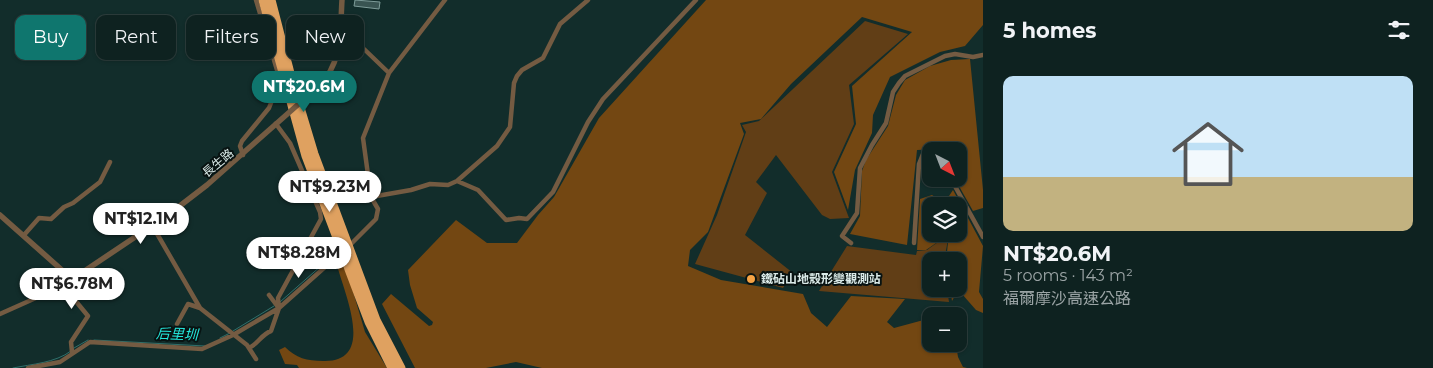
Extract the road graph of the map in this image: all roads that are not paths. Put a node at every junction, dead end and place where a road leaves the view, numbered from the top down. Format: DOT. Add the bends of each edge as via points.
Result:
graph roads {
  1 [pos="256,0"];
  2 [pos="263,0"];
  3 [pos="271,0"];
  4 [pos="342,0"];
  5 [pos="445,0"];
  6 [pos="588,0"];
  7 [pos="696,0"];
  8 [pos="341,15"];
  9 [pos="364,49"];
  10 [pos="983,55"];
  11 [pos="336,60"];
  12 [pos="389,73"];
  13 [pos="276,124"];
  14 [pos="243,155"];
  15 [pos="922,155"];
  16 [pos="110,162"];
  17 [pos="457,181"];
  18 [pos="956,188"];
  19 [pos="371,197"];
  20 [pos="0,215"];
  21 [pos="152,225"];
  22 [pos="24,235"];
  23 [pos="983,237"];
  24 [pos="914,243"];
  25 [pos="851,244"];
  26 [pos="66,273"];
  27 [pos="60,282"];
  28 [pos="269,296"];
  29 [pos="200,308"];
  30 [pos="279,308"];
  31 [pos="0,314"];
  32 [pos="177,324"];
  33 [pos="233,335"];
  34 [pos="249,348"];
  35 [pos="72,352"];
  36 [pos="256,359"];
  37 [pos="28,368"];
  38 [pos="392,368"];
  39 [pos="401,368"];
  1 -- 14 [label="street" via="280,80 269,108 242,141"];
  2 -- 38 [label="highway" via="306,156 368,322"];
  3 -- 39 [label="highway" via="314,154 376,320"];
  4 -- 8 [label="street, 長生路"];
  5 -- 12 [label="street"];
  6 -- 17 [label="street" via="560,24 543,58 517,76 511,123 506,134"];
  7 -- 17 [label="street" via="603,99 553,192 527,219 506,220 478,190"];
  9 -- 12 [label="street"];
  10 -- 25 [label="street" via="945,56 905,76 899,83 893,92 886,123 860,168 857,213 842,236"];
  11 -- 13 [label="street, 長生路, bridge" via="319,86"];
  12 -- 19 [label="street" via="363,138"];
  13 -- 14 [label="street, 長生路"];
  13 -- 30 [label="street" via="290,143 321,219 278,298"];
  14 -- 21 [label="street, 長生路"];
  15 -- 24 [label="street"];
  16 -- 22 [label="street" via="100,182 51,219 39,218"];
  17 -- 19 [label="street"];
  18 -- 23 [label="street"];
  19 -- 30 [label="street" via="378,209 376,219"];
  20 -- 22 [label="street"];
  21 -- 26 [label="street, 長生路" via="86,271 76,275"];
  21 -- 29 [label="street"];
  22 -- 26 [label="street"];
  26 -- 27 [label="street"];
  27 -- 31 [label="street"];
  27 -- 35 [label="street" via="88,316 71,342"];
  28 -- 30 [label="street"];
  29 -- 32 [label="street" via="188,304"];
  29 -- 33 [label="street"];
  30 -- 33 [label="street"];
  30 -- 34 [label="street" via="271,331"];
  33 -- 34 [label="street"];
  33 -- 35 [label="street" via="202,349 90,342"];
  34 -- 36 [label="street"];
  35 -- 37 [label="street" via="60,362"];
}
